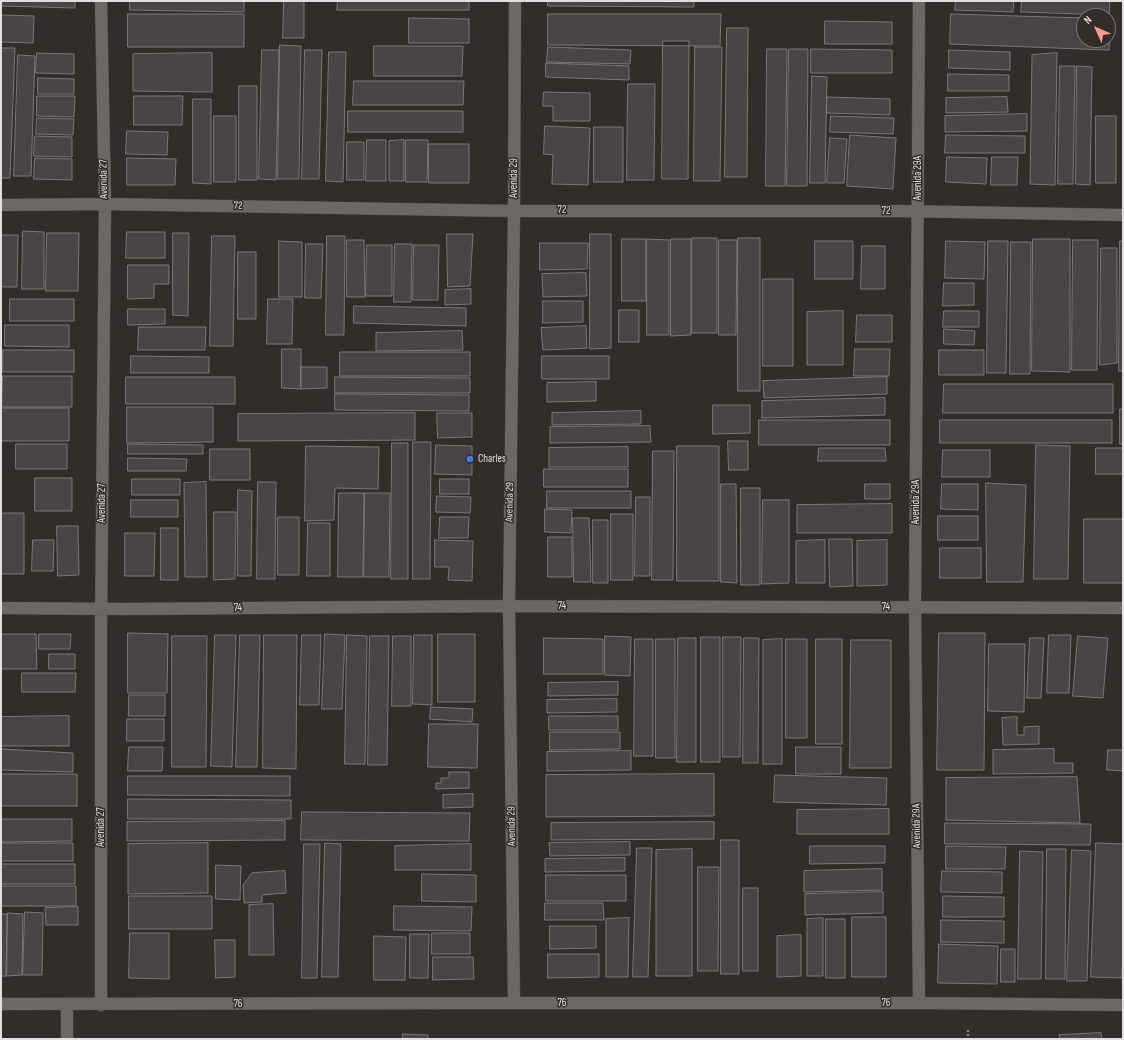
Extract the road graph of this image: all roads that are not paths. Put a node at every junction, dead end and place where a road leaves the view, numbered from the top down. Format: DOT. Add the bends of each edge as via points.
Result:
graph roads {
  1 [pos="101,1"];
  2 [pos="515,1"];
  3 [pos="919,1"];
  4 [pos="105,204"];
  5 [pos="1,205"];
  6 [pos="514,211"];
  7 [pos="918,211"];
  8 [pos="1123,215"];
  9 [pos="509,606"];
  10 [pos="915,607"];
  11 [pos="1,608"];
  12 [pos="101,608"];
  13 [pos="1123,608"];
  14 [pos="514,1003"];
  15 [pos="919,1003"];
  16 [pos="1,1004"];
  17 [pos="100,1004"];
  18 [pos="68,1005"];
  19 [pos="1123,1005"];
  20 [pos="67,1039"];
  1 -- 4 [label="street, Avenida 27"];
  2 -- 6 [label="street, Avenida 29"];
  3 -- 7 [label="street, Avenida 29A"];
  4 -- 5 [label="street, 72"];
  4 -- 6 [label="street, 72"];
  4 -- 12 [label="street, Avenida 27"];
  6 -- 7 [label="street, 72"];
  6 -- 9 [label="street, Avenida 29"];
  7 -- 8 [label="street, 72"];
  7 -- 10 [label="street, Avenida 29A"];
  9 -- 10 [label="street, 74"];
  9 -- 12 [label="street, 74"];
  9 -- 14 [label="street, Avenida 29"];
  10 -- 13 [label="street, 74"];
  10 -- 15 [label="street, Avenida 29A"];
  11 -- 12 [label="street, 74"];
  12 -- 17 [label="street, Avenida 27"];
  14 -- 15 [label="street, 76"];
  14 -- 17 [label="street, 76"];
  15 -- 19 [label="street, 76"];
  16 -- 18 [label="street, 76"];
  17 -- 18 [label="street, 76"];
  18 -- 20 [label="street"];
}
